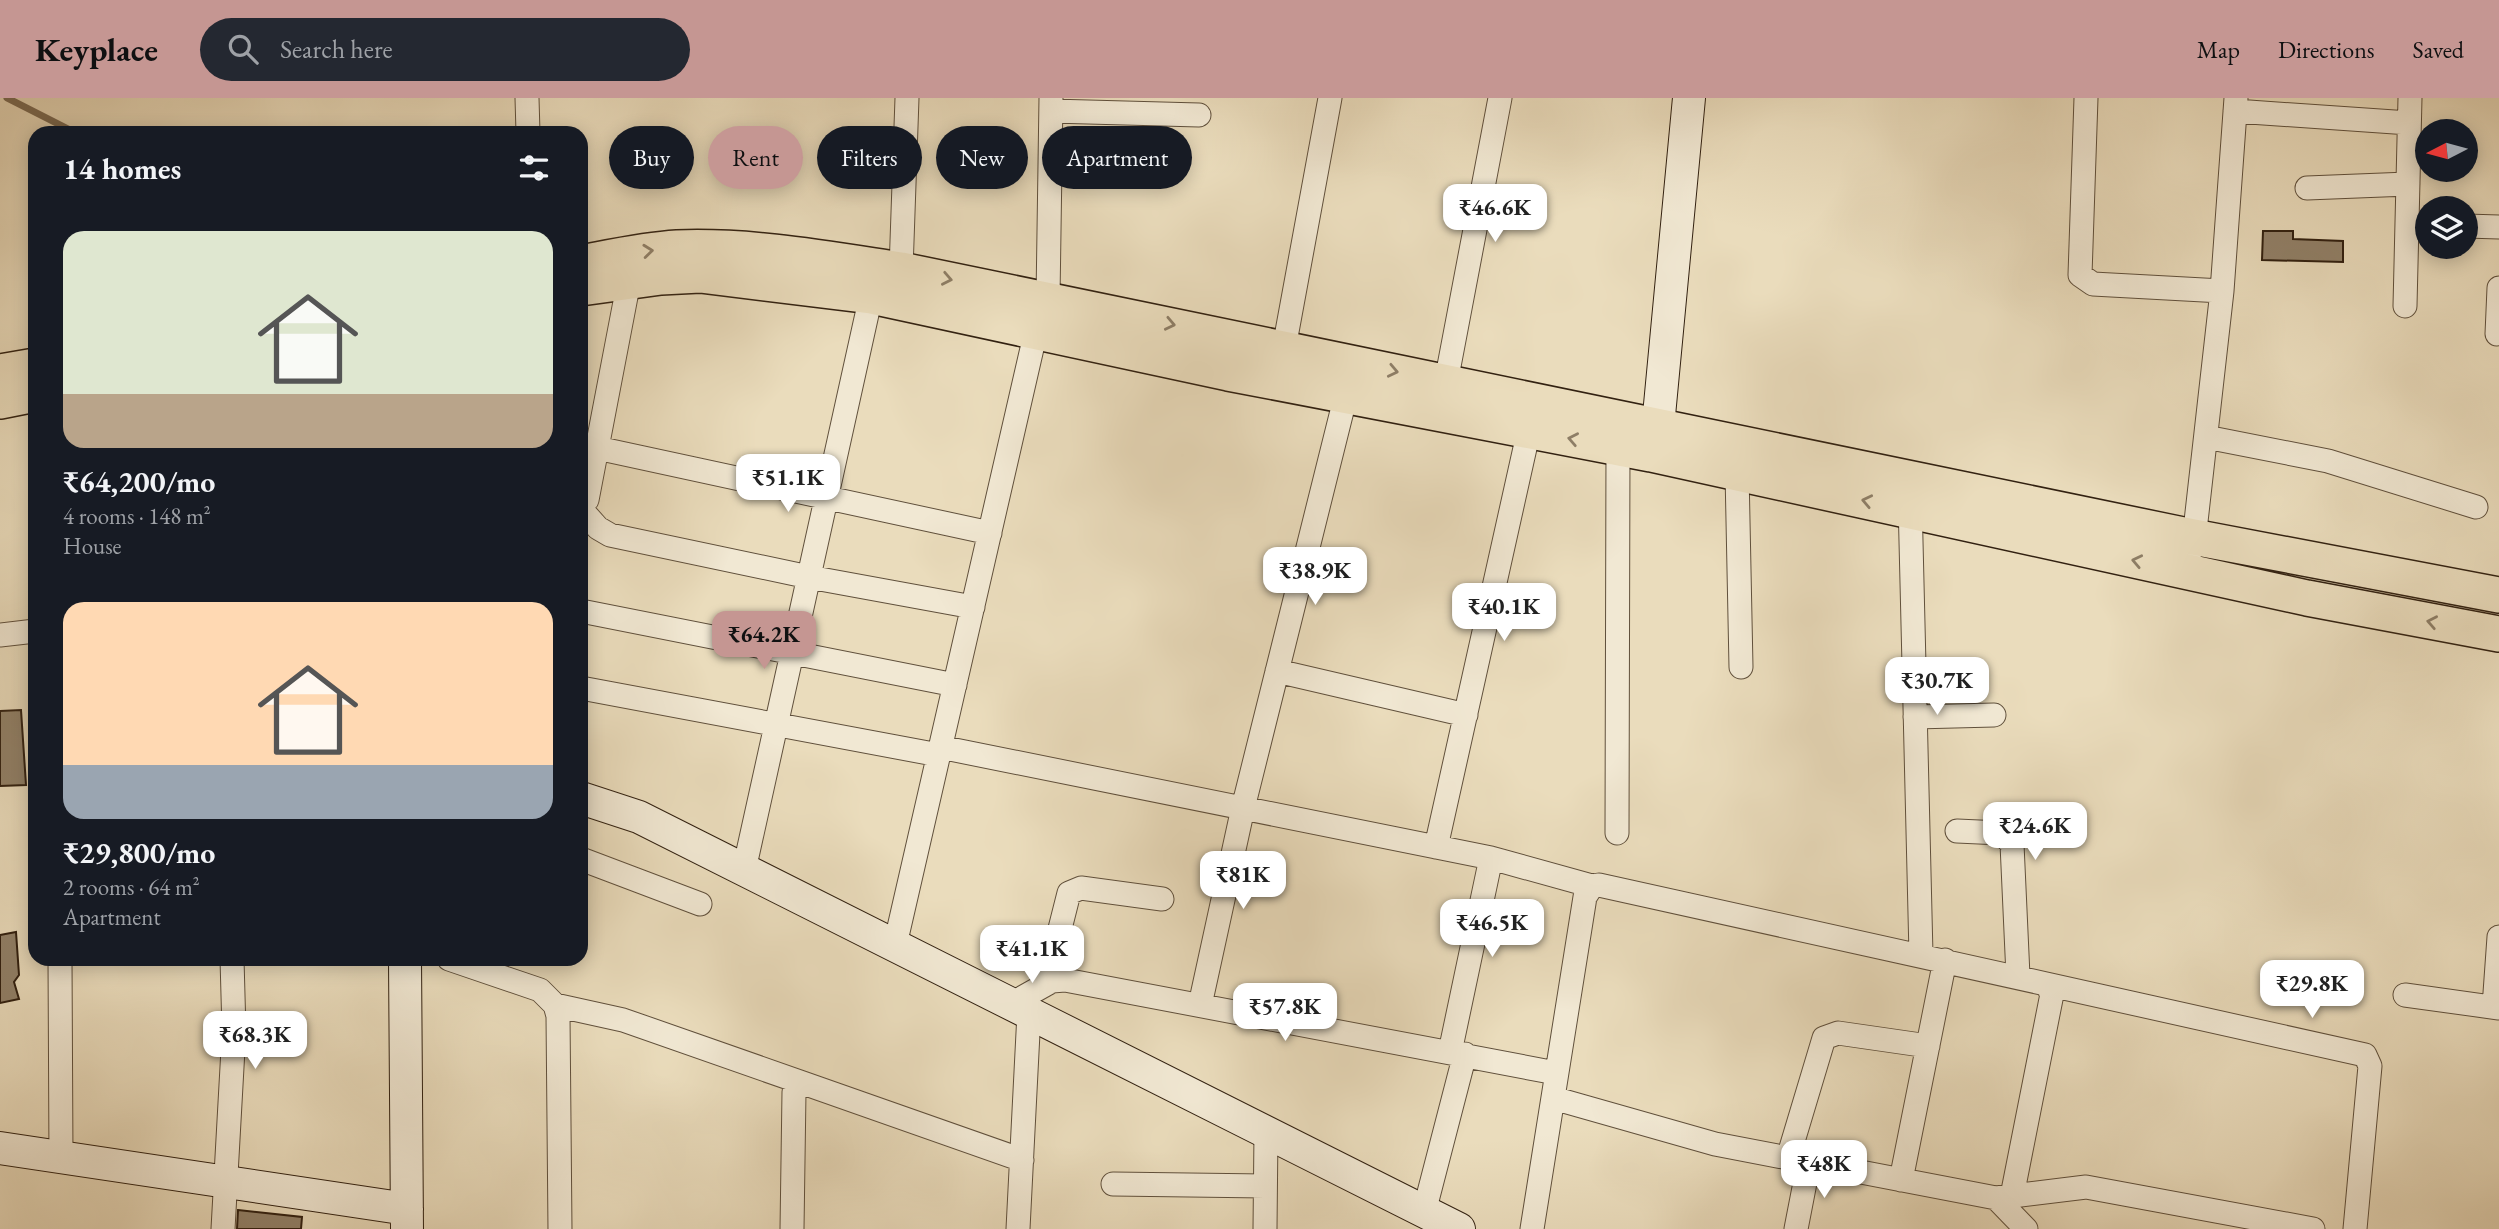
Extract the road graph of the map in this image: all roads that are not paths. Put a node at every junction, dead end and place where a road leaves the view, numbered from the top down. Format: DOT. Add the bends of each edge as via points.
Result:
graph roads {
  1 [pos="527,98"];
  2 [pos="907,98"];
  3 [pos="1330,98"];
  4 [pos="1500,98"];
  5 [pos="1689,98"];
  6 [pos="2087,98"];
  7 [pos="2410,98"];
  8 [pos="1051,104"];
  9 [pos="2235,105"];
  10 [pos="1199,115"];
  11 [pos="2409,123"];
  12 [pos="528,126"];
  13 [pos="2408,184"];
  14 [pos="2307,188"];
  15 [pos="2415,215"];
  16 [pos="2478,226"];
  17 [pos="2499,227"];
  18 [pos="2415,238"];
  19 [pos="588,261"];
  20 [pos="901,270"];
  21 [pos="629,281"];
  22 [pos="588,287"];
  23 [pos="2499,288"];
  24 [pos="2222,291"];
  25 [pos="871,296"];
  26 [pos="1048,298"];
  27 [pos="2405,306"];
  28 [pos="1036,331"];
  29 [pos="2497,334"];
  30 [pos="1284,348"];
  31 [pos="28,367"];
  32 [pos="0,372"];
  33 [pos="1446,382"];
  34 [pos="28,395"];
  35 [pos="1346,395"];
  36 [pos="0,401"];
  37 [pos="1658,426"];
  38 [pos="1529,430"];
  39 [pos="2206,438"];
  40 [pos="1618,447"];
  41 [pos="597,448"];
  42 [pos="1737,472"];
  43 [pos="1910,494"];
  44 [pos="588,495"];
  45 [pos="826,499"];
  46 [pos="2476,506"];
  47 [pos="588,516"];
  48 [pos="990,533"];
  49 [pos="2195,537"];
  50 [pos="2189,572"];
  51 [pos="808,577"];
  52 [pos="2499,595"];
  53 [pos="973,607"];
  54 [pos="588,612"];
  55 [pos="28,632"];
  56 [pos="2499,634"];
  57 [pos="0,635"];
  58 [pos="792,654"];
  59 [pos="1741,667"];
  60 [pos="1277,671"];
  61 [pos="955,685"];
  62 [pos="588,689"];
  63 [pos="1466,715"];
  64 [pos="1994,715"];
  65 [pos="1915,718"];
  66 [pos="776,722"];
  67 [pos="940,751"];
  68 [pos="588,800"];
  69 [pos="1243,808"];
  70 [pos="1957,831"];
  71 [pos="1617,833"];
  72 [pos="1436,847"];
  73 [pos="1491,858"];
  74 [pos="588,862"];
  75 [pos="744,870"];
  76 [pos="1592,886"];
  77 [pos="1162,898"];
  78 [pos="700,904"];
  79 [pos="2499,937"];
  80 [pos="895,945"];
  81 [pos="1921,955"];
  82 [pos="1945,960"];
  83 [pos="60,966"];
  84 [pos="232,966"];
  85 [pos="405,966"];
  86 [pos="470,966"];
  87 [pos="2018,976"];
  88 [pos="1046,984"];
  89 [pos="2046,984"];
  90 [pos="2405,995"];
  91 [pos="555,1005"];
  92 [pos="1200,1005"];
  93 [pos="2497,1007"];
  94 [pos="1020,1009"];
  95 [pos="1928,1046"];
  96 [pos="1457,1053"];
  97 [pos="1556,1073"];
  98 [pos="803,1083"];
  99 [pos="1553,1098"];
  100 [pos="1266,1132"];
  101 [pos="0,1148"];
  102 [pos="61,1157"];
  103 [pos="1022,1160"];
  104 [pos="1798,1160"];
  105 [pos="1901,1180"];
  106 [pos="228,1182"];
  107 [pos="1113,1184"];
  108 [pos="1265,1186"];
  109 [pos="2004,1197"];
  110 [pos="1424,1212"];
  111 [pos="407,1219"];
  112 [pos="223,1229"];
  113 [pos="560,1229"];
  114 [pos="792,1229"];
  115 [pos="1018,1229"];
  116 [pos="1265,1229"];
  117 [pos="1460,1229"];
  118 [pos="1532,1229"];
  119 [pos="1796,1229"];
  120 [pos="2026,1229"];
  121 [pos="2313,1229"];
  122 [pos="2355,1229"];
  1 -- 12 [label="street"];
  2 -- 20 [label="street"];
  3 -- 30 [label="street"];
  4 -- 33 [label="street"];
  5 -- 37 [label="street"];
  6 -- 24 [label="street" via="2080,275 2093,284"];
  7 -- 11 [label="street"];
  8 -- 10 [label="street"];
  8 -- 26 [label="street"];
  9 -- 11 [label="street"];
  9 -- 24 [label="street"];
  11 -- 13 [label="street"];
  13 -- 14 [label="street"];
  13 -- 15 [label="street"];
  16 -- 17 [label="street"];
  18 -- 27 [label="street"];
  19 -- 20 [label="main road, one-way" via="692,248 805,256"];
  20 -- 26 [label="main road, one-way"];
  21 -- 22 [label="main road"];
  21 -- 25 [label="main road" via="701,275"];
  21 -- 41 [label="street"];
  23 -- 29 [label="street"];
  24 -- 39 [label="street"];
  25 -- 28 [label="main road"];
  25 -- 45 [label="street"];
  26 -- 30 [label="main road, one-way"];
  28 -- 35 [label="main road"];
  28 -- 48 [label="street"];
  30 -- 33 [label="main road, one-way"];
  31 -- 32 [label="main road"];
  33 -- 37 [label="main road"];
  34 -- 36 [label="main road"];
  35 -- 38 [label="main road"];
  35 -- 60 [label="street"];
  37 -- 43 [label="main road"];
  40 -- 38 [label="main road, one-way"];
  38 -- 63 [label="street"];
  39 -- 46 [label="street" via="2328,461"];
  39 -- 49 [label="street"];
  40 -- 42 [label="main road"];
  40 -- 71 [label="street"];
  41 -- 44 [label="street"];
  41 -- 45 [label="street"];
  43 -- 42 [label="main road, one-way"];
  42 -- 59 [label="street"];
  43 -- 49 [label="main road"];
  50 -- 43 [label="main road, one-way"];
  43 -- 65 [label="street"];
  45 -- 48 [label="street"];
  45 -- 51 [label="street"];
  47 -- 51 [label="street" via="610,535"];
  48 -- 53 [label="street"];
  49 -- 50 [label="street"];
  49 -- 52 [label="main road"];
  56 -- 50 [label="main road, one-way"];
  51 -- 53 [label="street"];
  51 -- 58 [label="street"];
  53 -- 61 [label="street"];
  54 -- 58 [label="street"];
  55 -- 57 [label="street"];
  58 -- 61 [label="street"];
  58 -- 66 [label="street"];
  60 -- 63 [label="street"];
  60 -- 69 [label="street"];
  61 -- 67 [label="street"];
  62 -- 66 [label="street"];
  63 -- 72 [label="street"];
  64 -- 65 [label="street"];
  65 -- 81 [label="street"];
  66 -- 67 [label="street"];
  66 -- 75 [label="street"];
  67 -- 69 [label="street"];
  67 -- 80 [label="street"];
  68 -- 75 [label="street" via="639,817"];
  69 -- 72 [label="street"];
  69 -- 92 [label="street"];
  70 -- 87 [label="street" via="2001,833 2012,844"];
  72 -- 73 [label="street"];
  73 -- 76 [label="street"];
  73 -- 96 [label="street"];
  74 -- 78 [label="street"];
  75 -- 80 [label="street"];
  76 -- 81 [label="street"];
  76 -- 97 [label="street" via="1585,897"];
  77 -- 88 [label="street" via="1081,888 1069,893"];
  79 -- 93 [label="street"];
  80 -- 94 [label="street"];
  81 -- 82 [label="street"];
  82 -- 87 [label="street"];
  82 -- 95 [label="street"];
  83 -- 102 [label="street"];
  84 -- 106 [label="street"];
  85 -- 111 [label="street"];
  86 -- 91 [label="street" via="540,990"];
  87 -- 89 [label="street"];
  88 -- 92 [label="street" via="1065,980"];
  88 -- 94 [label="street"];
  89 -- 109 [label="street" via="2052,994"];
  89 -- 122 [label="street" via="2365,1055 2370,1066"];
  90 -- 93 [label="street"];
  91 -- 98 [label="street" via="623,1020"];
  91 -- 113 [label="street"];
  92 -- 96 [label="street"];
  94 -- 100 [label="street"];
  94 -- 103 [label="street"];
  95 -- 104 [label="street" via="1838,1033 1824,1038"];
  95 -- 105 [label="street"];
  96 -- 97 [label="street"];
  96 -- 110 [label="street"];
  97 -- 99 [label="street"];
  98 -- 103 [label="street"];
  98 -- 114 [label="street" via="794,1092"];
  99 -- 104 [label="street" via="1716,1144"];
  99 -- 118 [label="street"];
  100 -- 108 [label="street"];
  100 -- 110 [label="street"];
  101 -- 102 [label="street"];
  102 -- 106 [label="street"];
  103 -- 115 [label="street"];
  104 -- 105 [label="street"];
  104 -- 119 [label="street"];
  105 -- 109 [label="street"];
  106 -- 111 [label="street"];
  106 -- 112 [label="street"];
  107 -- 108 [label="street"];
  108 -- 116 [label="street"];
  109 -- 120 [label="street"];
  109 -- 121 [label="street" via="2086,1186"];
  110 -- 117 [label="street"];
}
